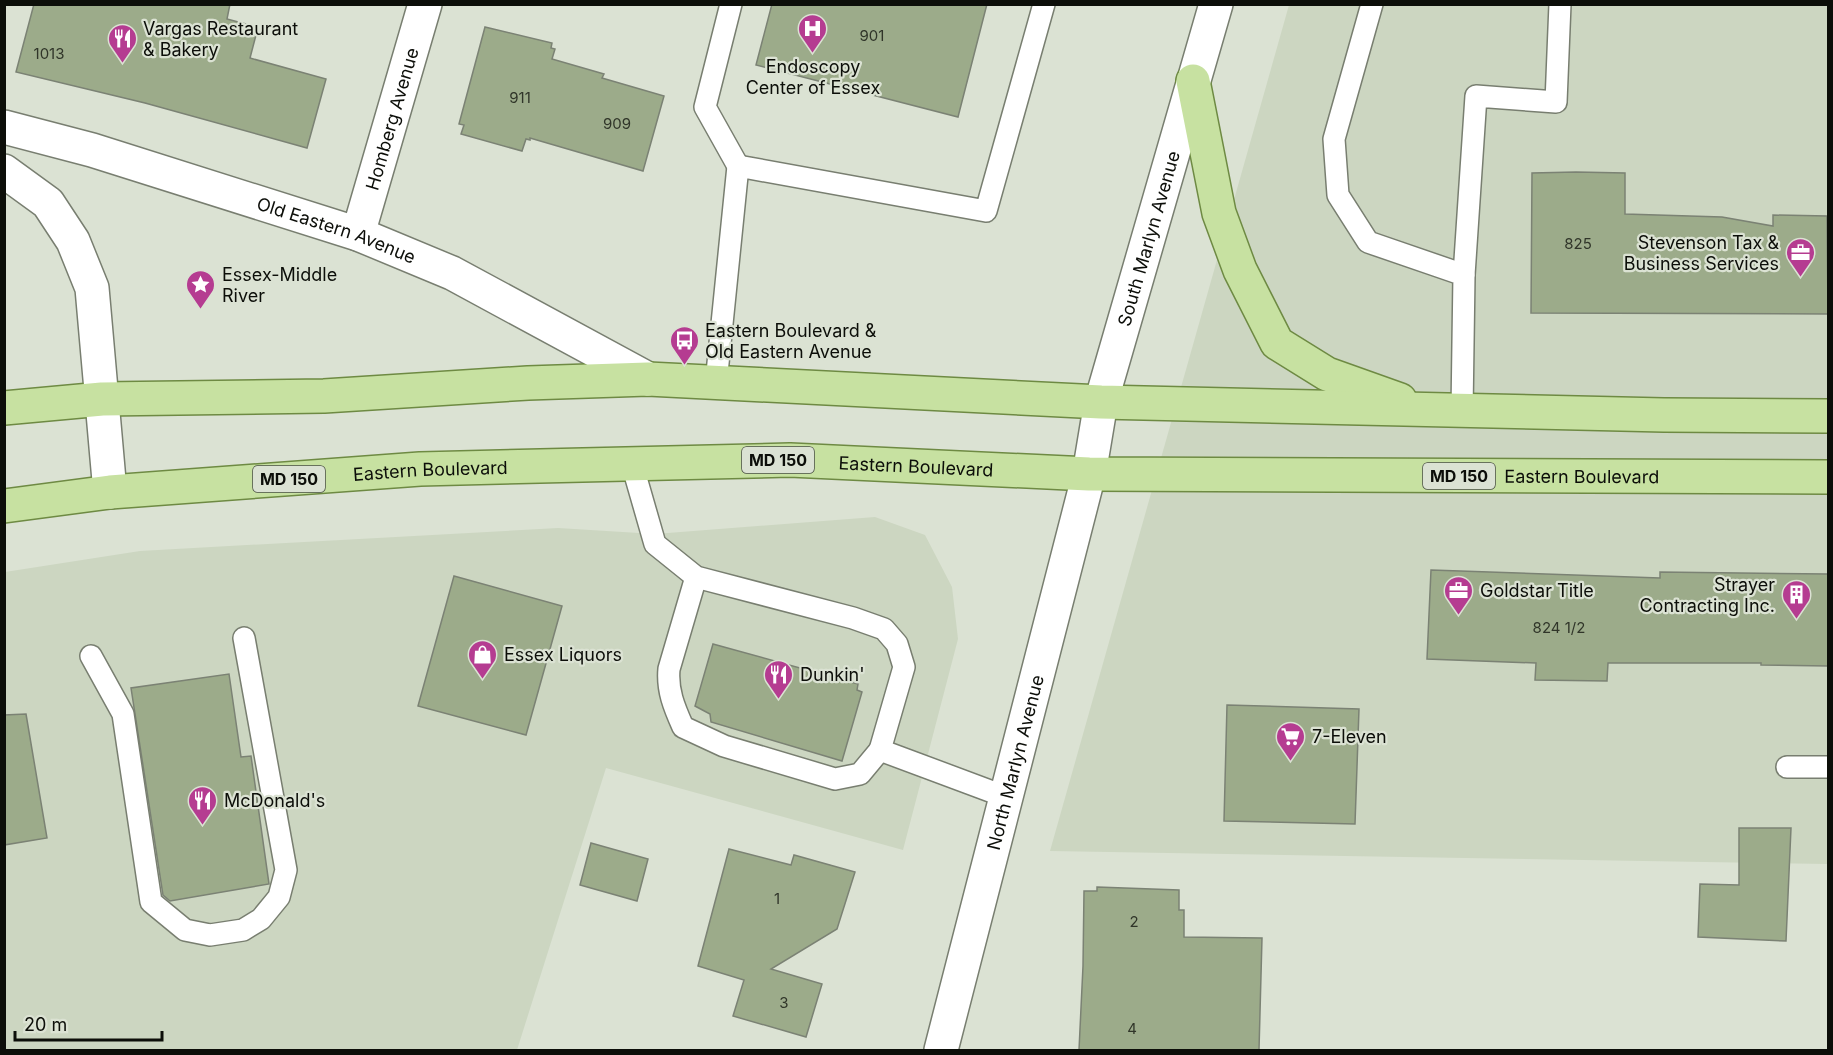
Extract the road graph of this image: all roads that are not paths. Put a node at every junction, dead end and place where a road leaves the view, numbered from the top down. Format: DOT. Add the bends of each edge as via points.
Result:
graph roads {
  1 [pos="426,4"];
  2 [pos="731,4"];
  3 [pos="1044,4"];
  4 [pos="1216,4"];
  5 [pos="1372,4"];
  6 [pos="1560,4"];
  7 [pos="1193,81"];
  8 [pos="4,127"];
  9 [pos="738,165"];
  10 [pos="4,171"];
  11 [pos="357,234"];
  12 [pos="1464,275"];
  13 [pos="648,379"];
  14 [pos="716,382"];
  15 [pos="102,399"];
  16 [pos="1101,402"];
  17 [pos="4,408"];
  18 [pos="1427,410"];
  19 [pos="1462,411"];
  20 [pos="1828,416"];
  21 [pos="632,464"];
  22 [pos="1089,474"];
  23 [pos="1828,477"];
  24 [pos="110,492"];
  25 [pos="4,506"];
  26 [pos="696,577"];
  27 [pos="244,638"];
  28 [pos="91,656"];
  29 [pos="880,750"];
  30 [pos="1787,767"];
  31 [pos="1828,767"];
  32 [pos="1006,797"];
  33 [pos="941,1050"];
  1 -- 11 [label="street, Homberg Avenue"];
  2 -- 9 [label="lane" via="705,107"];
  3 -- 9 [label="lane" via="986,211"];
  4 -- 7 [label="street, South Marlyn Avenue"];
  5 -- 12 [label="lane" via="1334,139 1338,195 1368,242"];
  6 -- 12 [label="lane" via="1556,102 1476,96"];
  7 -- 16 [label="street, South Marlyn Avenue"];
  7 -- 18 [label="main road" via="1219,213 1240,270 1277,343 1327,374"];
  8 -- 11 [label="street, Old Eastern Avenue" via="92,150"];
  9 -- 14 [label="lane"];
  10 -- 15 [label="street" via="48,203 73,241 92,288"];
  11 -- 13 [label="street, Old Eastern Avenue" via="452,273"];
  12 -- 19 [label="lane"];
  13 -- 14 [label="main road"];
  13 -- 15 [label="main road" via="324,396"];
  14 -- 16 [label="main road"];
  15 -- 17 [label="main road"];
  15 -- 24 [label="street"];
  16 -- 18 [label="main road"];
  16 -- 22 [label="street, South Marlyn Avenue"];
  18 -- 19 [label="main road"];
  19 -- 20 [label="main road"];
  21 -- 22 [label="main road, Eastern Boulevard / MD 150" via="790,460"];
  21 -- 24 [label="main road, Eastern Boulevard / MD 150" via="420,469"];
  21 -- 26 [label="lane" via="655,544"];
  22 -- 23 [label="main road, Eastern Boulevard / MD 150"];
  22 -- 32 [label="street, North Marlyn Avenue"];
  24 -- 25 [label="main road, Eastern Boulevard / MD 150"];
  26 -- 29 [label="lane" via="884,629 897,644 904,667"];
  26 -- 29 [label="lane" via="669,669 672,702 683,727 724,746 835,778 860,774"];
  27 -- 28 [label="lane" via="286,870 279,897 261,919 243,930 210,935 185,930 151,902 123,714"];
  29 -- 32 [label="lane"];
  30 -- 31 [label="lane"];
  32 -- 33 [label="street, North Marlyn Avenue"];
}
